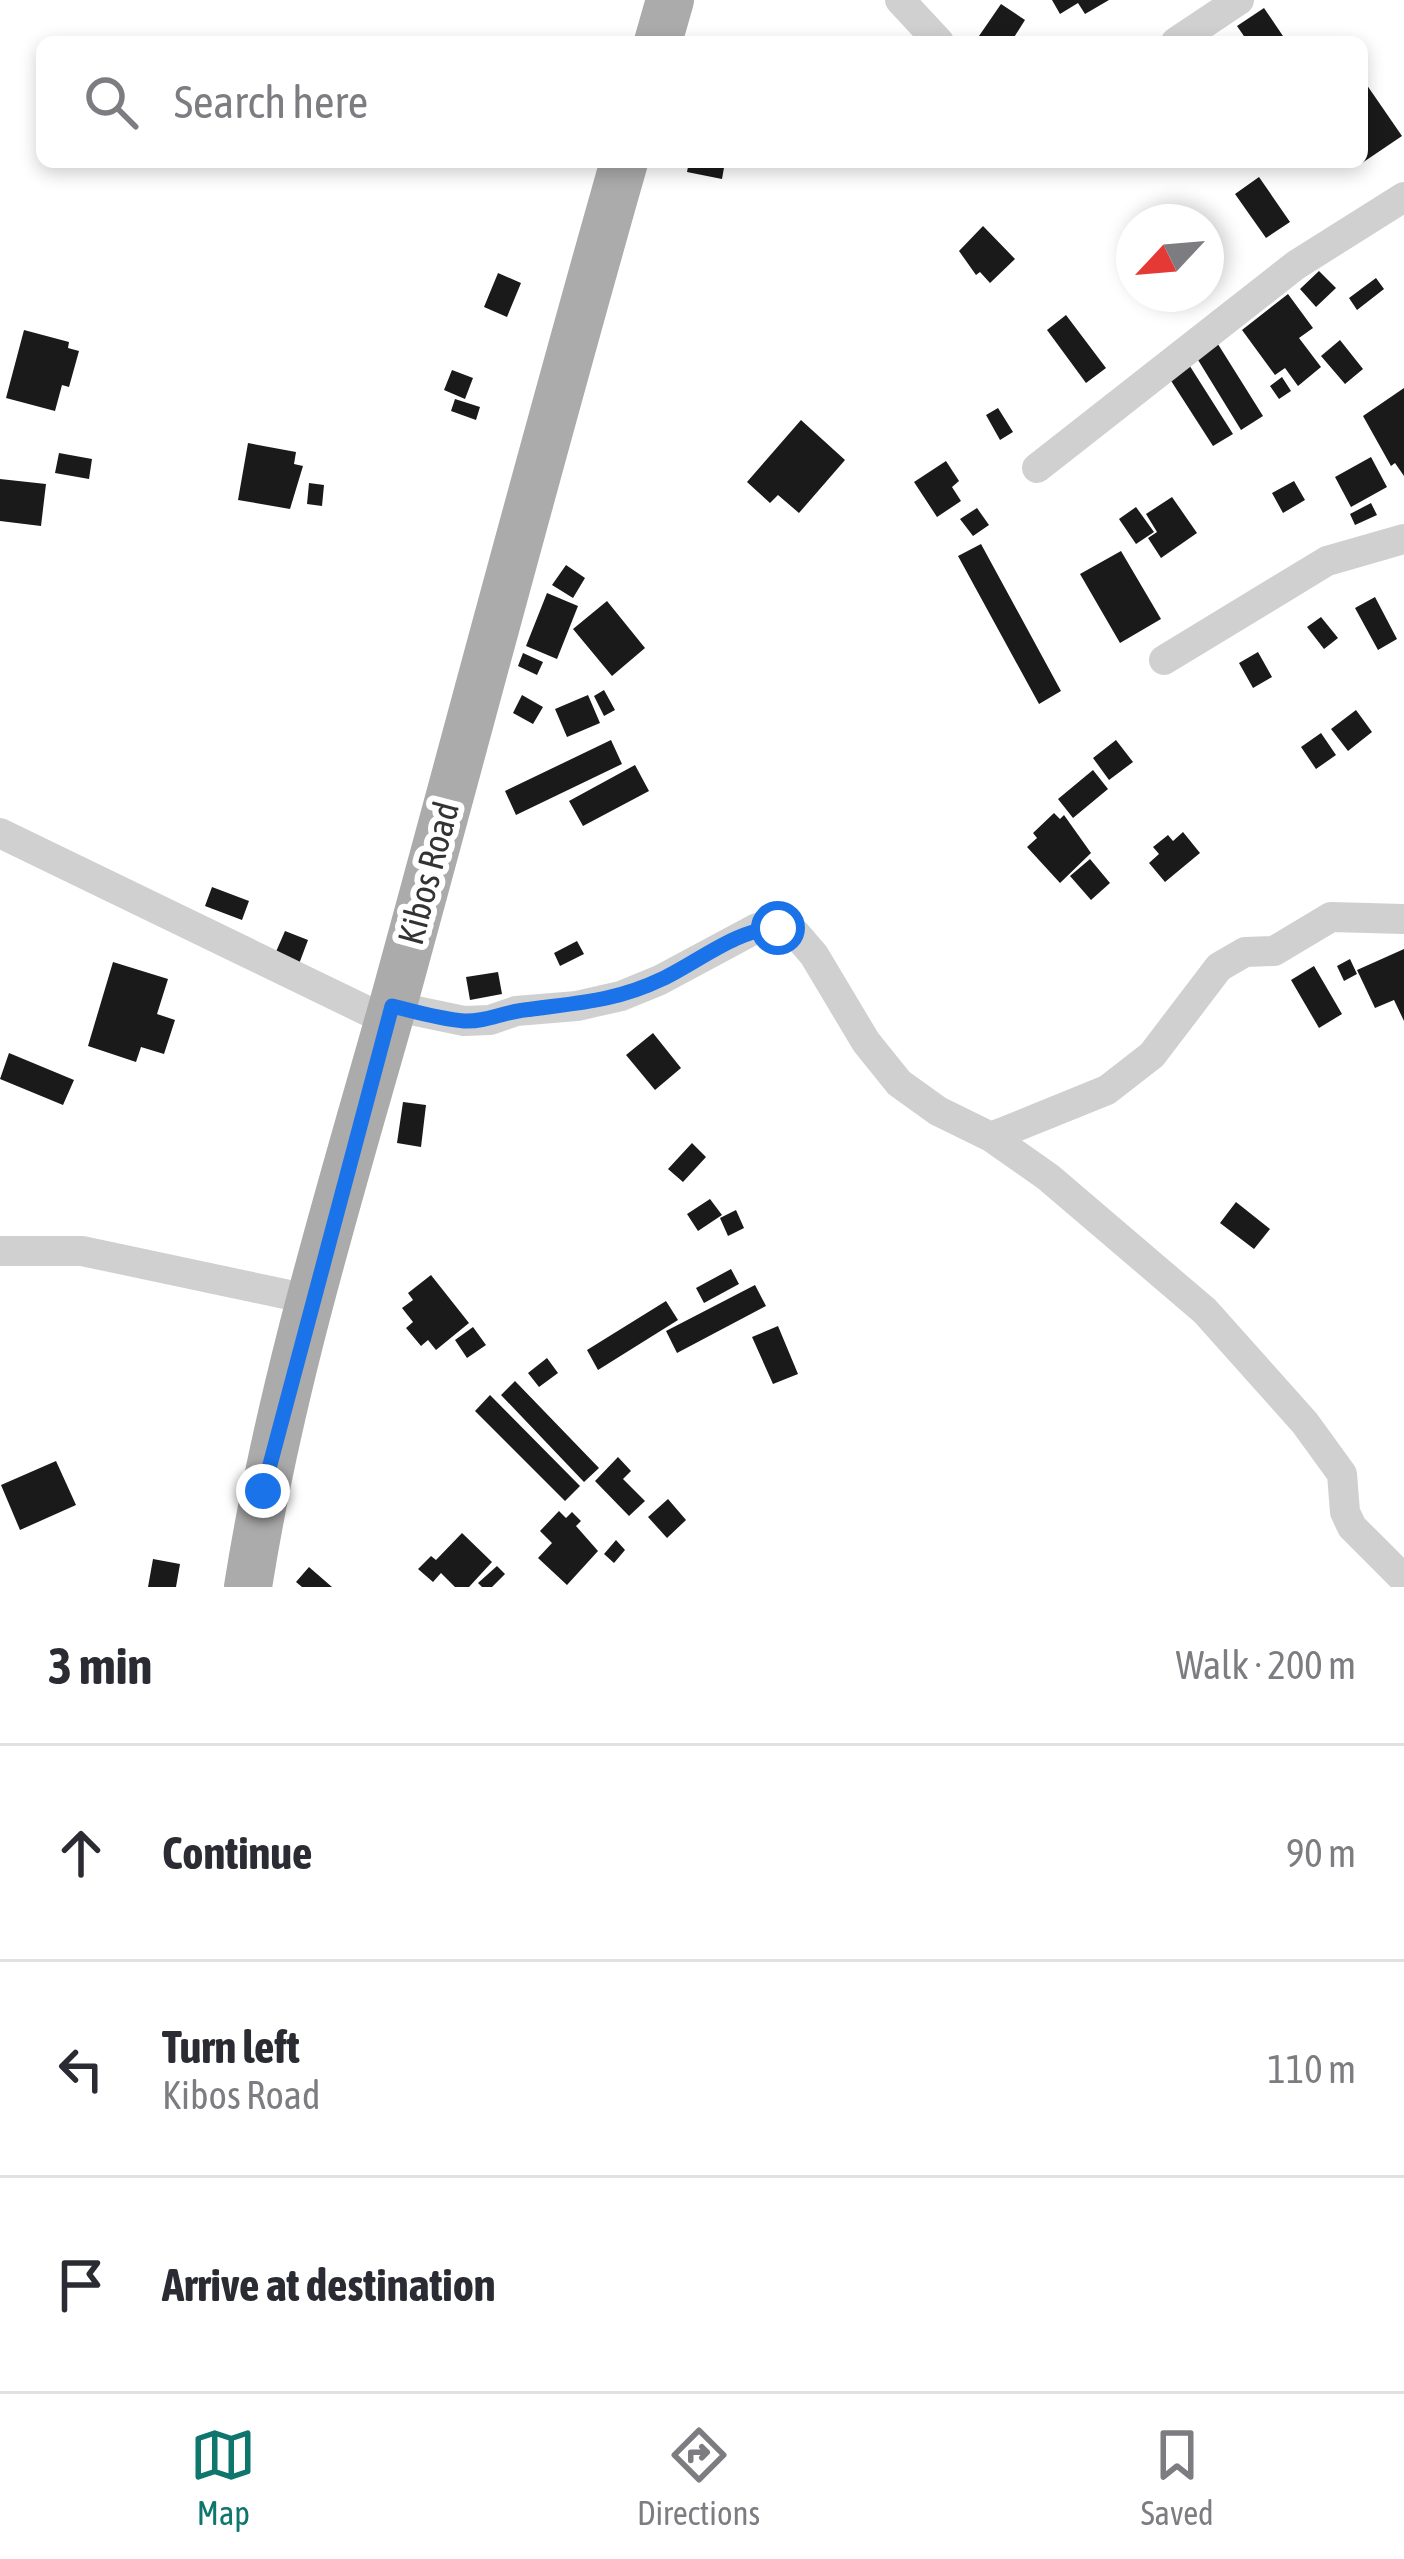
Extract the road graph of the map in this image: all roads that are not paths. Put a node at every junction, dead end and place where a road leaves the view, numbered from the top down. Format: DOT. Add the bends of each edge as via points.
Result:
graph roads {
  1 [pos="670,0"];
  2 [pos="901,0"];
  3 [pos="1239,0"];
  4 [pos="660,36"];
  5 [pos="934,36"];
  6 [pos="1185,36"];
  7 [pos="622,168"];
  8 [pos="1404,196"];
  9 [pos="1037,468"];
  10 [pos="1404,539"];
  11 [pos="1164,660"];
  12 [pos="0,833"];
  13 [pos="1404,920"];
  14 [pos="390,1014"];
  15 [pos="991,1137"];
  16 [pos="0,1251"];
  17 [pos="313,1300"];
  18 [pos="1404,1579"];
  19 [pos="248,1587"];
  1 -- 4 [label="main road"];
  2 -- 5 [label="street"];
  3 -- 6 [label="street"];
  7 -- 14 [label="main road, Kibos Road"];
  8 -- 9 [label="street" via="1296,265"];
  10 -- 11 [label="street" via="1327,561"];
  12 -- 14 [label="street"];
  13 -- 15 [label="street" via="1331,916 1274,951 1245,952 1220,967 1152,1055 1107,1090"];
  14 -- 15 [label="street" via="490,1020 578,1006 659,980 757,928 778,928 814,955 899,1083"];
  14 -- 17 [label="main road, Kibos Road"];
  15 -- 18 [label="street" via="1205,1311 1305,1423 1342,1474 1352,1527"];
  16 -- 17 [label="street" via="82,1250"];
  17 -- 19 [label="main road, Kibos Road" via="263,1491"];
}
